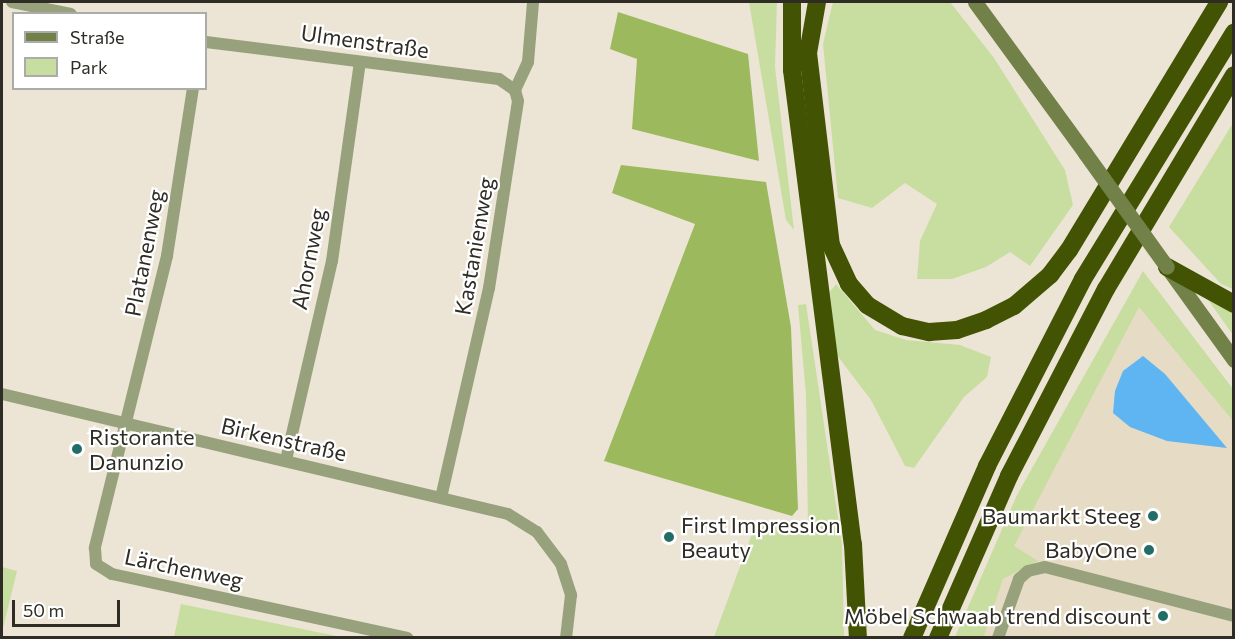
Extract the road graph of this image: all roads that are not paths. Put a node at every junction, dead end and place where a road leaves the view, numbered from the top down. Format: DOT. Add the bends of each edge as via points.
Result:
graph roads {
  1 [pos="12,2"];
  2 [pos="533,2"];
  3 [pos="792,2"];
  4 [pos="817,2"];
  5 [pos="975,2"];
  6 [pos="1219,2"];
  7 [pos="61,12"];
  8 [pos="1233,33"];
  9 [pos="207,42"];
  10 [pos="360,63"];
  11 [pos="1233,75"];
  12 [pos="193,90"];
  13 [pos="515,90"];
  14 [pos="1233,97"];
  15 [pos="1165,184"];
  16 [pos="1167,267"];
  17 [pos="1233,304"];
  18 [pos="1233,360"];
  19 [pos="2,394"];
  20 [pos="127,424"];
  21 [pos="286,460"];
  22 [pos="441,498"];
  23 [pos="1233,616"];
  24 [pos="407,638"];
  25 [pos="566,638"];
  26 [pos="858,638"];
  27 [pos="912,638"];
  28 [pos="938,638"];
  29 [pos="998,638"];
  1 -- 7 [label="street"];
  2 -- 13 [label="street, Kastanienweg" via="528,62"];
  3 -- 26 [label="highway" via="792,70 853,544"];
  4 -- 6 [label="highway" via="810,28 811,89 827,230 837,261 857,295 877,313 902,326 943,332 972,326 1000,314 1050,275"];
  5 -- 16 [label="main road, bridge"];
  8 -- 27 [label="highway" via="1083,279 987,466"];
  9 -- 10 [label="street, Ulmenstraße"];
  10 -- 13 [label="street, Ulmenstraße" via="499,79"];
  10 -- 21 [label="street, Ahornweg" via="332,261"];
  11 -- 15 [label="highway"];
  12 -- 20 [label="street, Platanenweg" via="167,256"];
  13 -- 22 [label="street, Kastanienweg" via="518,101 484,318"];
  14 -- 15 [label="highway"];
  15 -- 28 [label="highway" via="1014,465"];
  16 -- 17 [label="highway"];
  16 -- 18 [label="main road"];
  19 -- 20 [label="street, Birkenstraße"];
  20 -- 21 [label="street, Birkenstraße"];
  20 -- 24 [label="street, Lärchenweg" via="95,548 95,561 100,569"];
  21 -- 22 [label="street, Birkenstraße"];
  22 -- 25 [label="street, Birkenstraße" via="525,521 548,543 561,564 571,595"];
  23 -- 29 [label="street" via="1045,567 1028,571 1019,579"];
}
